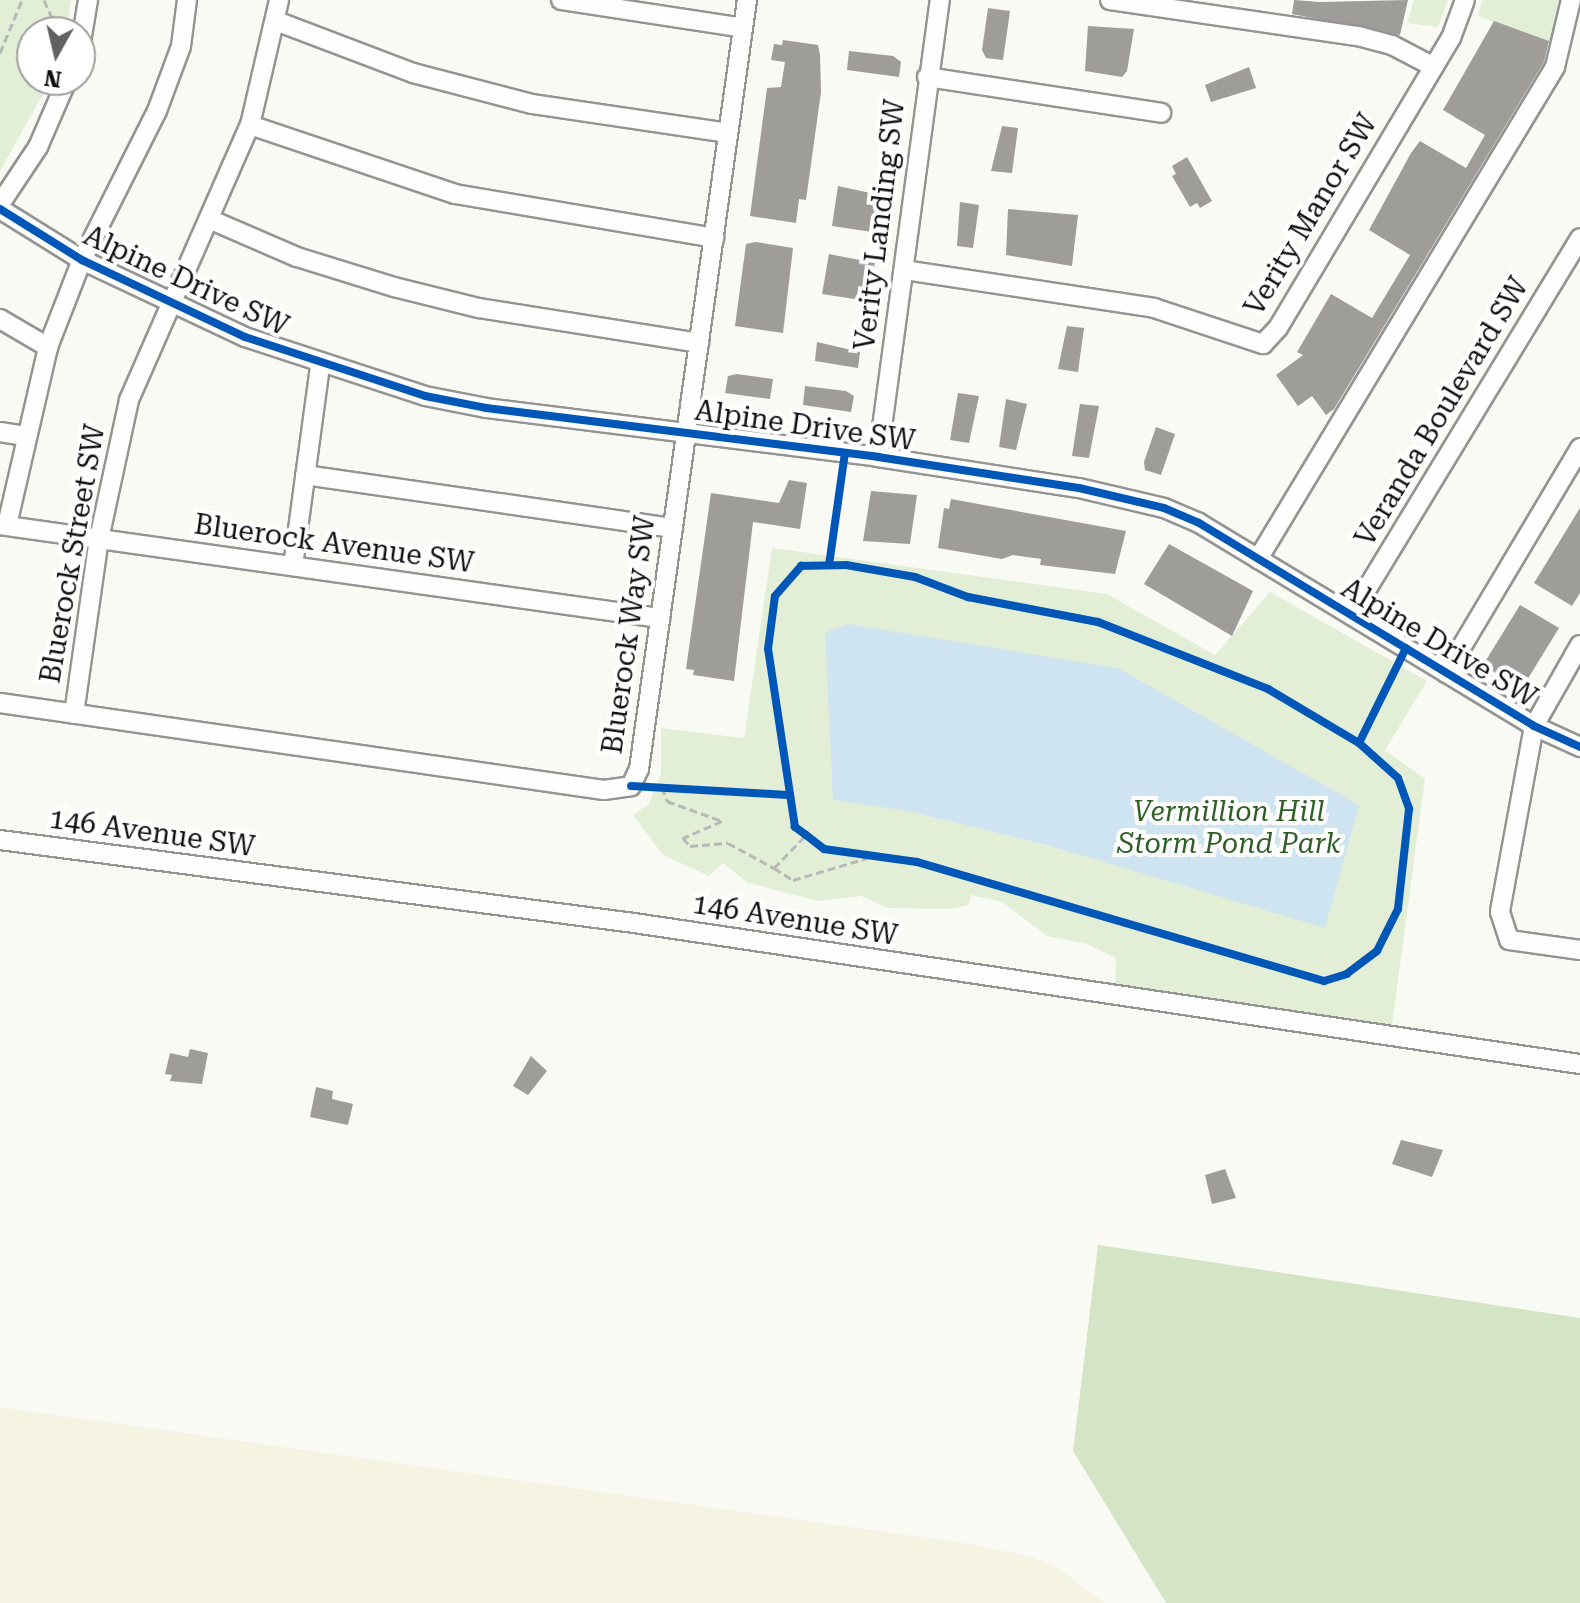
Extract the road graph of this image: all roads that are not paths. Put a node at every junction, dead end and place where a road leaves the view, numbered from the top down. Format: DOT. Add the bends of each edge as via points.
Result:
graph roads {
  1 [pos="187,0"];
  2 [pos="279,0"];
  3 [pos="561,0"];
  4 [pos="747,0"];
  5 [pos="940,0"];
  6 [pos="1110,0"];
  7 [pos="1465,0"];
  8 [pos="1571,0"];
  9 [pos="276,21"];
  10 [pos="743,28"];
  11 [pos="1434,67"];
  12 [pos="927,77"];
  13 [pos="60,96"];
  14 [pos="1161,113"];
  15 [pos="250,125"];
  16 [pos="728,133"];
  17 [pos="0,206"];
  18 [pos="209,219"];
  19 [pos="714,238"];
  20 [pos="1580,238"];
  21 [pos="82,260"];
  22 [pos="904,270"];
  23 [pos="168,303"];
  24 [pos="0,319"];
  25 [pos="699,343"];
  26 [pos="48,347"];
  27 [pos="320,365"];
  28 [pos="0,432"];
  29 [pos="686,432"];
  30 [pos="24,436"];
  31 [pos="1580,448"];
  32 [pos="878,457"];
  33 [pos="305,475"];
  34 [pos="3,525"];
  35 [pos="673,528"];
  36 [pos="99,539"];
  37 [pos="1258,559"];
  38 [pos="293,566"];
  39 [pos="1351,615"];
  40 [pos="660,618"];
  41 [pos="1580,645"];
  42 [pos="1446,673"];
  43 [pos="0,703"];
  44 [pos="74,714"];
  45 [pos="1534,726"];
  46 [pos="1580,747"];
  47 [pos="0,840"];
  48 [pos="1580,950"];
  49 [pos="1580,1064"];
  1 -- 21 [label="street" via="181,46 157,111"];
  2 -- 9 [label="street, Bluerock Street SW"];
  3 -- 10 [label="street"];
  4 -- 10 [label="street, Bluerock Way SW"];
  5 -- 12 [label="street, Verity Landing SW"];
  6 -- 11 [label="street" via="1358,36 1392,45"];
  7 -- 11 [label="street, Verity Manor SW"];
  8 -- 37 [label="street" via="1555,67"];
  9 -- 15 [label="street, Bluerock Street SW"];
  9 -- 16 [label="street" via="413,73 532,104"];
  10 -- 16 [label="street, Bluerock Way SW"];
  11 -- 22 [label="street, Verity Manor SW" via="1263,344 1154,308"];
  12 -- 14 [label="street"];
  12 -- 22 [label="street, Verity Landing SW"];
  13 -- 17 [label="street" via="38,147"];
  15 -- 18 [label="street, Bluerock Street SW"];
  15 -- 19 [label="street" via="455,194"];
  16 -- 19 [label="street, Bluerock Way SW"];
  17 -- 21 [label="street, Alpine Drive SW"];
  18 -- 23 [label="street, Bluerock Street SW"];
  18 -- 25 [label="street" via="297,257 409,291 562,324"];
  19 -- 25 [label="street, Bluerock Way SW"];
  20 -- 39 [label="street, Veranda Boulevard SW"];
  21 -- 23 [label="street, Alpine Drive SW"];
  21 -- 26 [label="street"];
  22 -- 32 [label="street, Verity Landing SW"];
  23 -- 27 [label="street, Alpine Drive SW"];
  23 -- 36 [label="street, Bluerock Street SW" via="129,400"];
  24 -- 26 [label="street"];
  25 -- 29 [label="street, Bluerock Way SW"];
  26 -- 30 [label="street"];
  27 -- 29 [label="street, Alpine Drive SW" via="486,408"];
  27 -- 33 [label="street"];
  28 -- 30 [label="street"];
  29 -- 32 [label="street, Alpine Drive SW"];
  29 -- 35 [label="street, Bluerock Way SW"];
  30 -- 34 [label="street"];
  31 -- 42 [label="street"];
  32 -- 37 [label="street, Alpine Drive SW" via="1130,499 1199,523"];
  33 -- 35 [label="street"];
  33 -- 38 [label="street"];
  34 -- 36 [label="street, Bluerock Avenue SW"];
  35 -- 40 [label="street, Bluerock Way SW"];
  36 -- 38 [label="street, Bluerock Avenue SW"];
  36 -- 44 [label="street, Bluerock Street SW"];
  37 -- 39 [label="street, Alpine Drive SW"];
  38 -- 40 [label="street, Bluerock Avenue SW"];
  39 -- 42 [label="street, Alpine Drive SW"];
  40 -- 44 [label="street, Bluerock Way SW" via="639,769 631,786 604,790"];
  41 -- 45 [label="street"];
  42 -- 45 [label="street, Alpine Drive SW"];
  43 -- 44 [label="street, Bluerock Way SW"];
  45 -- 46 [label="street, Alpine Drive SW"];
  45 -- 48 [label="street" via="1500,912 1509,940"];
  47 -- 49 [label="street, 146 Avenue SW" via="634,923"];
}
